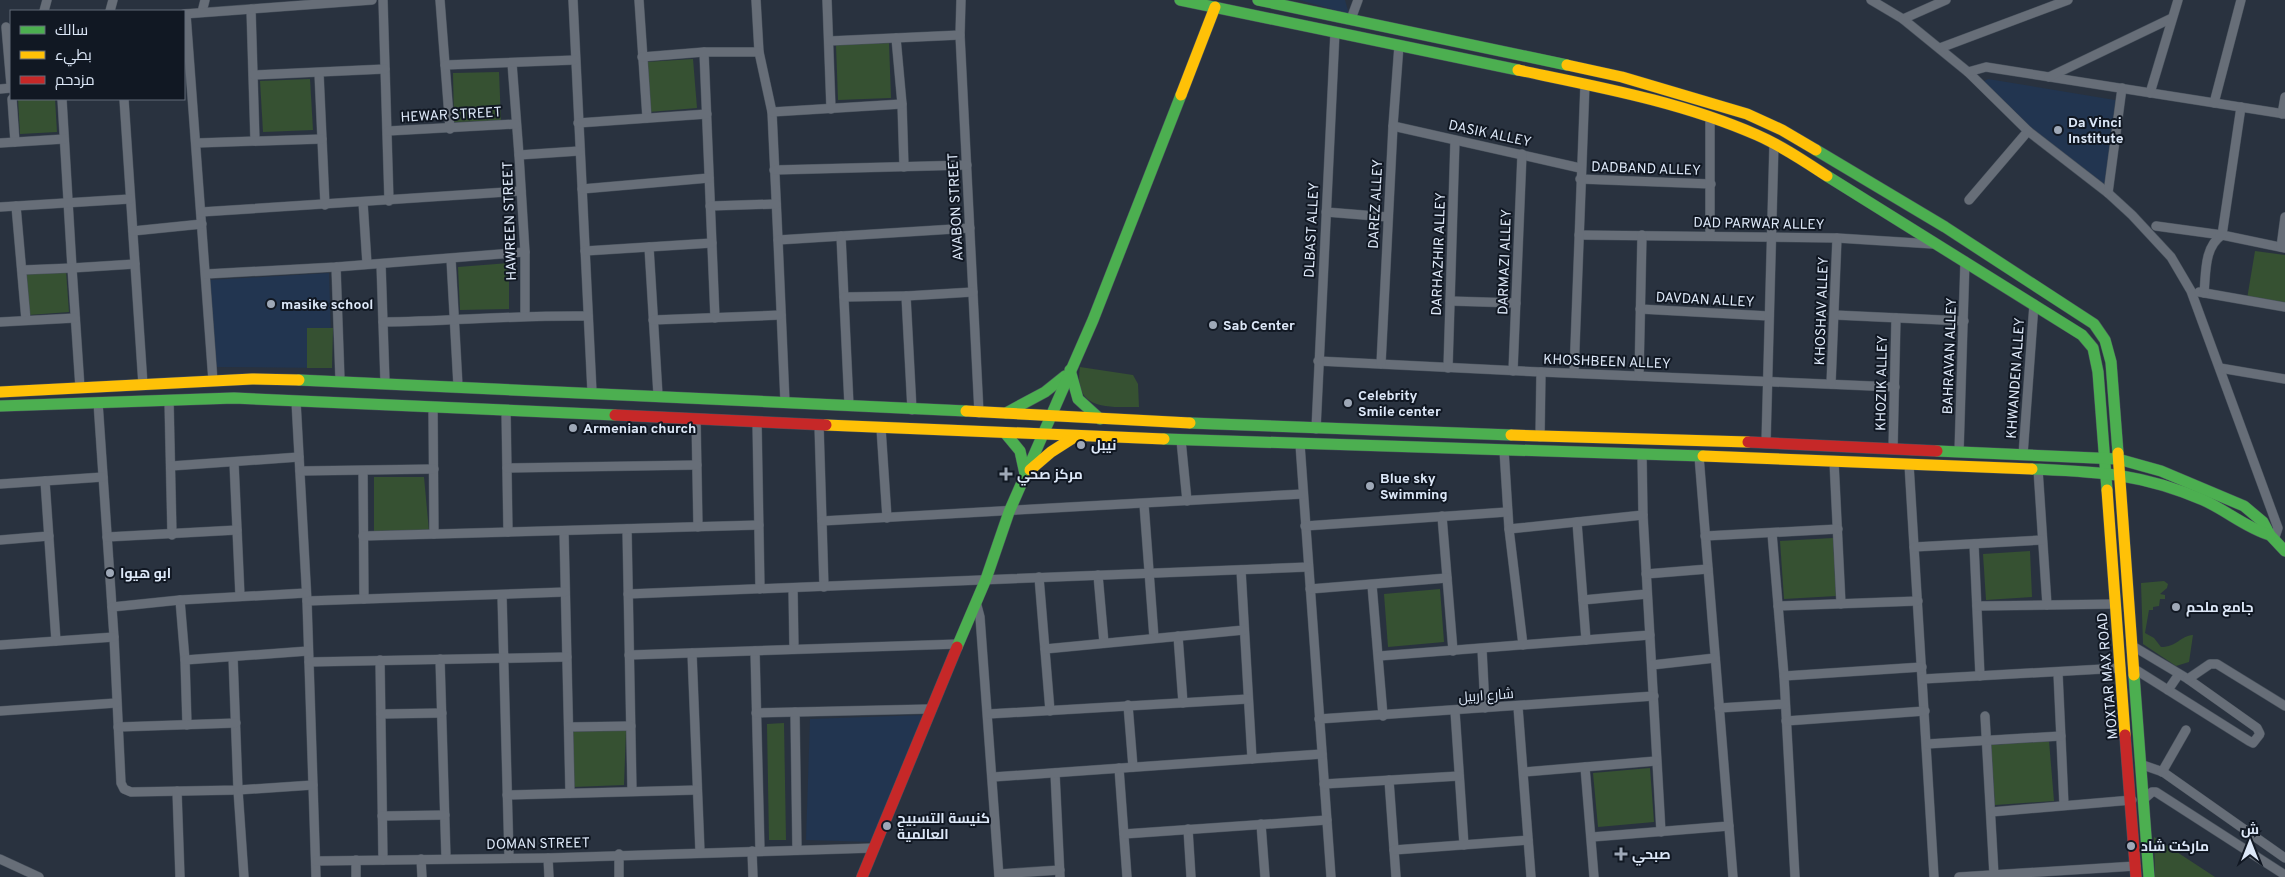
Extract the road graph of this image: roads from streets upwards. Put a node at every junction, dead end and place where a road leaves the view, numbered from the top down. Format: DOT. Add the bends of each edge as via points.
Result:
graph roads {
  1 [pos="205,0"];
  2 [pos="372,0"];
  3 [pos="383,0"];
  4 [pos="440,0"];
  5 [pos="573,0"];
  6 [pos="639,0"];
  7 [pos="756,0"];
  8 [pos="827,0"];
  9 [pos="961,0"];
  10 [pos="1180,0"];
  11 [pos="1258,0"];
  12 [pos="1358,0"];
  13 [pos="1871,0"];
  14 [pos="1946,0"];
  15 [pos="2068,0"];
  16 [pos="2178,0"];
  17 [pos="2241,0"];
  18 [pos="299,3"];
  19 [pos="1215,7"];
  20 [pos="251,9"];
  21 [pos="202,12"];
  22 [pos="185,14"];
  23 [pos="2172,18"];
  24 [pos="1351,19"];
  25 [pos="1903,19"];
  26 [pos="6,27"];
  27 [pos="1335,32"];
  28 [pos="960,35"];
  29 [pos="896,38"];
  30 [pos="828,41"];
  31 [pos="1459,42"];
  32 [pos="1399,45"];
  33 [pos="1485,48"];
  34 [pos="1940,48"];
  35 [pos="704,52"];
  36 [pos="759,52"];
  37 [pos="642,57"];
  38 [pos="1455,57"];
  39 [pos="575,60"];
  40 [pos="512,63"];
  41 [pos="1483,63"];
  42 [pos="446,65"];
  43 [pos="385,69"];
  44 [pos="1968,72"];
  45 [pos="319,73"];
  46 [pos="10,75"];
  47 [pos="254,75"];
  48 [pos="2049,77"];
  49 [pos="187,78"];
  50 [pos="1585,84"];
  51 [pos="2122,88"];
  52 [pos="2150,92"];
  53 [pos="2285,97"];
  54 [pos="12,100"];
  55 [pos="62,100"];
  56 [pos="124,100"];
  57 [pos="2214,103"];
  58 [pos="902,104"];
  59 [pos="2241,107"];
  60 [pos="831,109"];
  61 [pos="772,112"];
  62 [pos="707,114"];
  63 [pos="2283,114"];
  64 [pos="1710,117"];
  65 [pos="646,118"];
  66 [pos="578,123"];
  67 [pos="516,124"];
  68 [pos="1393,126"];
  69 [pos="450,129"];
  70 [pos="388,131"];
  71 [pos="2028,131"];
  72 [pos="64,138"];
  73 [pos="322,139"];
  74 [pos="1455,140"];
  75 [pos="255,141"];
  76 [pos="15,142"];
  77 [pos="0,143"];
  78 [pos="196,143"];
  79 [pos="1774,143"];
  80 [pos="580,151"];
  81 [pos="1522,154"];
  82 [pos="519,155"];
  83 [pos="966,165"];
  84 [pos="904,167"];
  85 [pos="1580,168"];
  86 [pos="774,170"];
  87 [pos="709,178"];
  88 [pos="1580,179"];
  89 [pos="1711,184"];
  90 [pos="582,189"];
  91 [pos="521,191"];
  92 [pos="2108,193"];
  93 [pos="130,199"];
  94 [pos="1969,200"];
  95 [pos="389,201"];
  96 [pos="363,202"];
  97 [pos="68,203"];
  98 [pos="325,204"];
  99 [pos="776,204"];
  100 [pos="16,206"];
  101 [pos="710,206"];
  102 [pos="0,207"];
  103 [pos="201,212"];
  104 [pos="1326,212"];
  105 [pos="1388,217"];
  106 [pos="2285,217"];
  107 [pos="202,224"];
  108 [pos="2156,226"];
  109 [pos="970,228"];
  110 [pos="132,231"];
  111 [pos="1579,234"];
  112 [pos="1642,235"];
  113 [pos="2222,235"];
  114 [pos="841,236"];
  115 [pos="1710,236"];
  116 [pos="1771,237"];
  117 [pos="1837,238"];
  118 [pos="778,240"];
  119 [pos="712,244"];
  120 [pos="1939,245"];
  121 [pos="649,247"];
  122 [pos="2283,248"];
  123 [pos="585,251"];
  124 [pos="525,252"];
  125 [pos="451,259"];
  126 [pos="1965,261"];
  127 [pos="135,264"];
  128 [pos="366,264"];
  129 [pos="381,264"];
  130 [pos="336,267"];
  131 [pos="72,268"];
  132 [pos="22,270"];
  133 [pos="206,274"];
  134 [pos="2191,291"];
  135 [pos="973,292"];
  136 [pos="2204,293"];
  137 [pos="906,296"];
  138 [pos="844,297"];
  139 [pos="1450,301"];
  140 [pos="1516,303"];
  141 [pos="2034,304"];
  142 [pos="2285,307"];
  143 [pos="1640,309"];
  144 [pos="525,315"];
  145 [pos="782,315"];
  146 [pos="1835,315"];
  147 [pos="588,316"];
  148 [pos="1769,316"];
  149 [pos="75,318"];
  150 [pos="715,318"];
  151 [pos="1896,318"];
  152 [pos="26,320"];
  153 [pos="654,320"];
  154 [pos="454,321"];
  155 [pos="1964,321"];
  156 [pos="0,322"];
  157 [pos="383,322"];
  158 [pos="1318,361"];
  159 [pos="1381,364"];
  160 [pos="1448,368"];
  161 [pos="2220,368"];
  162 [pos="1070,370"];
  163 [pos="1513,371"];
  164 [pos="1540,372"];
  165 [pos="1574,373"];
  166 [pos="1639,376"];
  167 [pos="2285,379"];
  168 [pos="340,380"];
  169 [pos="213,381"];
  170 [pos="385,382"];
  171 [pos="1768,382"];
  172 [pos="1831,384"];
  173 [pos="143,385"];
  174 [pos="458,386"];
  175 [pos="1895,387"];
  176 [pos="80,388"];
  177 [pos="0,392"];
  178 [pos="592,392"];
  179 [pos="658,396"];
  180 [pos="169,400"];
  181 [pos="296,401"];
  182 [pos="98,402"];
  183 [pos="785,402"];
  184 [pos="849,405"];
  185 [pos="0,406"];
  186 [pos="433,407"];
  187 [pos="506,410"];
  188 [pos="912,410"];
  189 [pos="979,413"];
  190 [pos="1004,414"];
  191 [pos="1051,416"];
  192 [pos="696,419"];
  193 [pos="1101,419"];
  194 [pos="757,422"];
  195 [pos="819,425"];
  196 [pos="881,428"];
  197 [pos="1316,429"];
  198 [pos="1004,433"];
  199 [pos="1044,434"];
  200 [pos="1076,436"];
  201 [pos="1540,437"];
  202 [pos="1181,440"];
  203 [pos="1766,443"];
  204 [pos="1300,444"];
  205 [pos="1893,449"];
  206 [pos="1504,450"];
  207 [pos="1959,452"];
  208 [pos="1642,454"];
  209 [pos="2023,455"];
  210 [pos="1699,456"];
  211 [pos="299,457"];
  212 [pos="2104,458"];
  213 [pos="2118,459"];
  214 [pos="1834,461"];
  215 [pos="234,462"];
  216 [pos="1909,464"];
  217 [pos="697,465"];
  218 [pos="170,466"];
  219 [pos="507,468"];
  220 [pos="434,469"];
  221 [pos="2038,469"];
  222 [pos="300,471"];
  223 [pos="363,471"];
  224 [pos="2105,472"];
  225 [pos="2120,473"];
  226 [pos="1025,475"];
  227 [pos="103,477"];
  228 [pos="45,481"];
  229 [pos="0,484"];
  230 [pos="1303,494"];
  231 [pos="1187,501"];
  232 [pos="1144,504"];
  233 [pos="1009,512"];
  234 [pos="1507,512"];
  235 [pos="1643,515"];
  236 [pos="1442,516"];
  237 [pos="887,518"];
  238 [pos="822,521"];
  239 [pos="1577,522"];
  240 [pos="759,525"];
  241 [pos="1306,526"];
  242 [pos="698,527"];
  243 [pos="627,529"];
  244 [pos="1509,529"];
  245 [pos="1838,529"];
  246 [pos="237,530"];
  247 [pos="564,531"];
  248 [pos="508,532"];
  249 [pos="1772,533"];
  250 [pos="434,534"];
  251 [pos="172,535"];
  252 [pos="49,536"];
  253 [pos="363,536"];
  254 [pos="1705,536"];
  255 [pos="107,537"];
  256 [pos="2272,537"];
  257 [pos="0,540"];
  258 [pos="2042,540"];
  259 [pos="1974,544"];
  260 [pos="1914,546"];
  261 [pos="2285,551"];
  262 [pos="1308,567"];
  263 [pos="1708,569"];
  264 [pos="1241,570"];
  265 [pos="1150,573"];
  266 [pos="1646,574"];
  267 [pos="1098,575"];
  268 [pos="1039,577"];
  269 [pos="1447,578"];
  270 [pos="986,579"];
  271 [pos="1372,585"];
  272 [pos="824,586"];
  273 [pos="793,588"];
  274 [pos="760,589"];
  275 [pos="1310,589"];
  276 [pos="565,592"];
  277 [pos="628,594"];
  278 [pos="1648,594"];
  279 [pos="502,595"];
  280 [pos="240,596"];
  281 [pos="306,597"];
  282 [pos="364,599"];
  283 [pos="180,600"];
  284 [pos="1583,600"];
  285 [pos="976,602"];
  286 [pos="1918,602"];
  287 [pos="1842,604"];
  288 [pos="2116,604"];
  289 [pos="2046,605"];
  290 [pos="1778,606"];
  291 [pos="1977,606"];
  292 [pos="112,607"];
  293 [pos="1244,630"];
  294 [pos="1650,634"];
  295 [pos="1178,636"];
  296 [pos="114,637"];
  297 [pos="1154,638"];
  298 [pos="1586,640"];
  299 [pos="56,641"];
  300 [pos="1104,643"];
  301 [pos="958,644"];
  302 [pos="0,645"];
  303 [pos="1523,645"];
  304 [pos="2131,645"];
  305 [pos="1045,649"];
  306 [pos="1482,649"];
  307 [pos="794,650"];
  308 [pos="308,651"];
  309 [pos="754,651"];
  310 [pos="1453,651"];
  311 [pos="692,652"];
  312 [pos="629,655"];
  313 [pos="234,656"];
  314 [pos="1379,656"];
  315 [pos="504,657"];
  316 [pos="567,657"];
  317 [pos="1715,658"];
  318 [pos="440,659"];
  319 [pos="185,660"];
  320 [pos="380,660"];
  321 [pos="309,662"];
  322 [pos="1652,665"];
  323 [pos="1922,667"];
  324 [pos="2121,668"];
  325 [pos="2133,668"];
  326 [pos="2058,673"];
  327 [pos="2179,674"];
  328 [pos="1784,676"];
  329 [pos="1980,676"];
  330 [pos="1923,679"];
  331 [pos="2188,679"];
  332 [pos="2168,690"];
  333 [pos="1654,696"];
  334 [pos="1248,699"];
  335 [pos="1183,702"];
  336 [pos="116,703"];
  337 [pos="1785,704"];
  338 [pos="1128,705"];
  339 [pos="2285,706"];
  340 [pos="1518,707"];
  341 [pos="1485,708"];
  342 [pos="1719,708"];
  343 [pos="930,709"];
  344 [pos="0,711"];
  345 [pos="1050,711"];
  346 [pos="1455,711"];
  347 [pos="1925,711"];
  348 [pos="795,712"];
  349 [pos="442,713"];
  350 [pos="756,713"];
  351 [pos="381,714"];
  352 [pos="988,714"];
  353 [pos="1384,716"];
  354 [pos="1985,716"];
  355 [pos="1319,719"];
  356 [pos="1786,721"];
  357 [pos="236,723"];
  358 [pos="187,724"];
  359 [pos="631,726"];
  360 [pos="118,727"];
  361 [pos="569,727"];
  362 [pos="2186,730"];
  363 [pos="2060,736"];
  364 [pos="1986,740"];
  365 [pos="1927,744"];
  366 [pos="1322,754"];
  367 [pos="1252,759"];
  368 [pos="1656,761"];
  369 [pos="2140,764"];
  370 [pos="1133,767"];
  371 [pos="1584,767"];
  372 [pos="1118,768"];
  373 [pos="1055,772"];
  374 [pos="1524,772"];
  375 [pos="2162,772"];
  376 [pos="1459,776"];
  377 [pos="992,777"];
  378 [pos="1389,780"];
  379 [pos="1324,784"];
  380 [pos="313,785"];
  381 [pos="238,790"];
  382 [pos="697,790"];
  383 [pos="177,791"];
  384 [pos="632,791"];
  385 [pos="570,793"];
  386 [pos="507,795"];
  387 [pos="2138,799"];
  388 [pos="2064,805"];
  389 [pos="1990,812"];
  390 [pos="445,815"];
  391 [pos="382,816"];
  392 [pos="1327,820"];
  393 [pos="1261,824"];
  394 [pos="1729,826"];
  395 [pos="1188,829"];
  396 [pos="1661,832"];
  397 [pos="1124,834"];
  398 [pos="1592,837"];
  399 [pos="1528,840"];
  400 [pos="1464,845"];
  401 [pos="874,848"];
  402 [pos="797,850"];
  403 [pos="1394,850"];
  404 [pos="756,851"];
  405 [pos="700,852"];
  406 [pos="619,854"];
  407 [pos="509,857"];
  408 [pos="446,858"];
  409 [pos="548,858"];
  410 [pos="2285,858"];
  411 [pos="0,859"];
  412 [pos="421,859"];
  413 [pos="356,860"];
  414 [pos="382,860"];
  415 [pos="316,861"];
  416 [pos="2136,872"];
  417 [pos="2063,873"];
  418 [pos="1060,874"];
  419 [pos="1994,875"];
  420 [pos="2285,875"];
  421 [pos="999,876"];
  422 [pos="39,877"];
  423 [pos="180,877"];
  424 [pos="244,877"];
  425 [pos="316,877"];
  426 [pos="356,877"];
  427 [pos="422,877"];
  428 [pos="549,877"];
  429 [pos="619,877"];
  430 [pos="753,877"];
  431 [pos="862,877"];
  432 [pos="1127,877"];
  433 [pos="1191,877"];
  434 [pos="1264,877"];
  435 [pos="1331,877"];
  436 [pos="1396,877"];
  437 [pos="1531,877"];
  438 [pos="1594,877"];
  439 [pos="1733,877"];
  440 [pos="1795,877"];
  441 [pos="1934,877"];
  442 [pos="1959,877"];
  443 [pos="2149,877"];
  1 -- 21 [label="street"];
  2 -- 18 [label="street"];
  3 -- 43 [label="street"];
  4 -- 42 [label="street"];
  5 -- 39 [label="street"];
  6 -- 37 [label="street"];
  7 -- 36 [label="street"];
  8 -- 30 [label="street"];
  9 -- 28 [label="street, AVABON STREET"];
  10 -- 19 [label="street, MOXTAR MAX ROAD"];
  11 -- 24 [label="street"];
  12 -- 24 [label="street"];
  13 -- 25 [label="street"];
  14 -- 25 [label="street"];
  15 -- 34 [label="street"];
  16 -- 23 [label="street"];
  17 -- 57 [label="street"];
  18 -- 20 [label="street"];
  19 -- 27 [label="street, MOXTAR MAX ROAD"];
  19 -- 162 [label="street" via="1176,113"];
  20 -- 21 [label="street"];
  20 -- 47 [label="street"];
  21 -- 22 [label="street"];
  22 -- 49 [label="street"];
  23 -- 48 [label="street"];
  23 -- 52 [label="street"];
  24 -- 31 [label="street"];
  25 -- 34 [label="street"];
  26 -- 46 [label="street"];
  27 -- 32 [label="street, MOXTAR MAX ROAD"];
  27 -- 104 [label="street, DLBAST ALLEY"];
  28 -- 29 [label="street"];
  28 -- 83 [label="street, AVABON STREET"];
  29 -- 30 [label="street"];
  29 -- 58 [label="street"];
  30 -- 60 [label="street"];
  31 -- 33 [label="street"];
  31 -- 38 [label="street"];
  32 -- 38 [label="street, MOXTAR MAX ROAD"];
  32 -- 68 [label="street, DAREZ ALLEY"];
  33 -- 41 [label="street"];
  33 -- 213 [label="street" via="1645,82 1759,119 1945,227 2084,315 2098,328 2111,362"];
  34 -- 44 [label="street"];
  35 -- 36 [label="street"];
  35 -- 37 [label="street"];
  35 -- 62 [label="street"];
  36 -- 61 [label="street"];
  37 -- 65 [label="street"];
  38 -- 41 [label="street, MOXTAR MAX ROAD"];
  39 -- 40 [label="street"];
  39 -- 66 [label="street"];
  40 -- 42 [label="street"];
  40 -- 67 [label="street"];
  41 -- 50 [label="street, MOXTAR MAX ROAD"];
  42 -- 69 [label="street"];
  43 -- 45 [label="street"];
  43 -- 70 [label="street"];
  44 -- 48 [label="street" via="1986,67"];
  44 -- 71 [label="street"];
  45 -- 47 [label="street"];
  45 -- 73 [label="street"];
  47 -- 75 [label="street"];
  48 -- 51 [label="street"];
  49 -- 78 [label="street"];
  50 -- 64 [label="street, MOXTAR MAX ROAD"];
  50 -- 85 [label="street"];
  51 -- 52 [label="street"];
  51 -- 92 [label="street"];
  52 -- 57 [label="street"];
  53 -- 63 [label="street"];
  54 -- 76 [label="street"];
  55 -- 72 [label="street"];
  56 -- 93 [label="street"];
  57 -- 59 [label="street"];
  58 -- 60 [label="street"];
  58 -- 84 [label="street"];
  59 -- 63 [label="street"];
  59 -- 113 [label="street"];
  60 -- 61 [label="street"];
  61 -- 86 [label="street"];
  62 -- 65 [label="street"];
  62 -- 87 [label="street"];
  64 -- 79 [label="street, MOXTAR MAX ROAD"];
  64 -- 89 [label="street"];
  65 -- 66 [label="street"];
  66 -- 80 [label="street"];
  67 -- 69 [label="street, HEWAR STREET"];
  67 -- 82 [label="street"];
  68 -- 74 [label="street, DASIK ALLEY"];
  68 -- 105 [label="street, DAREZ ALLEY"];
  69 -- 70 [label="street, HEWAR STREET"];
  70 -- 95 [label="street"];
  71 -- 92 [label="street"];
  71 -- 94 [label="street"];
  72 -- 76 [label="street"];
  72 -- 97 [label="street"];
  73 -- 75 [label="street"];
  73 -- 98 [label="street"];
  74 -- 81 [label="street, DASIK ALLEY"];
  74 -- 139 [label="street, DARHAZHIR ALLEY"];
  75 -- 78 [label="street"];
  76 -- 77 [label="street"];
  78 -- 103 [label="street"];
  79 -- 116 [label="street"];
  79 -- 120 [label="street, MOXTAR MAX ROAD"];
  80 -- 82 [label="street, HAWREEN STREET"];
  80 -- 90 [label="street"];
  81 -- 85 [label="street, DASIK ALLEY"];
  81 -- 140 [label="street, DARMAZI ALLEY"];
  82 -- 91 [label="street, HAWREEN STREET"];
  83 -- 84 [label="street"];
  83 -- 109 [label="street, AVABON STREET"];
  84 -- 86 [label="street"];
  85 -- 88 [label="street"];
  86 -- 99 [label="street"];
  87 -- 90 [label="street"];
  87 -- 101 [label="street"];
  88 -- 89 [label="street, DADBAND ALLEY"];
  88 -- 111 [label="street"];
  89 -- 115 [label="street"];
  90 -- 123 [label="street"];
  91 -- 95 [label="street"];
  91 -- 124 [label="street, HAWREEN STREET"];
  92 -- 134 [label="street" via="2167,252"];
  93 -- 97 [label="street"];
  93 -- 110 [label="street"];
  95 -- 96 [label="street"];
  96 -- 98 [label="street"];
  96 -- 128 [label="street"];
  97 -- 100 [label="street"];
  97 -- 131 [label="street"];
  98 -- 103 [label="street"];
  99 -- 101 [label="street"];
  99 -- 118 [label="street"];
  100 -- 102 [label="street"];
  100 -- 132 [label="street"];
  101 -- 119 [label="street"];
  103 -- 107 [label="street"];
  104 -- 105 [label="street"];
  104 -- 158 [label="street, DLBAST ALLEY"];
  105 -- 159 [label="street, DAREZ ALLEY"];
  106 -- 122 [label="street"];
  107 -- 110 [label="street"];
  107 -- 133 [label="street"];
  108 -- 113 [label="street"];
  109 -- 114 [label="street"];
  109 -- 135 [label="street, AVABON STREET"];
  110 -- 127 [label="street"];
  111 -- 112 [label="street, DAD PARWAR ALLEY"];
  111 -- 165 [label="street"];
  112 -- 115 [label="street, DAD PARWAR ALLEY"];
  112 -- 143 [label="street, DAVDAN ALLEY"];
  113 -- 122 [label="street"];
  113 -- 136 [label="street" via="2210,248"];
  114 -- 118 [label="street"];
  114 -- 138 [label="street"];
  115 -- 116 [label="street, DAD PARWAR ALLEY"];
  116 -- 117 [label="street, DAD PARWAR ALLEY"];
  116 -- 148 [label="street"];
  117 -- 120 [label="street, DAD PARWAR ALLEY"];
  117 -- 146 [label="street, KHOSHAV ALLEY"];
  118 -- 145 [label="street"];
  119 -- 121 [label="street"];
  119 -- 150 [label="street"];
  120 -- 126 [label="street, MOXTAR MAX ROAD"];
  121 -- 123 [label="street"];
  121 -- 153 [label="street"];
  123 -- 147 [label="street"];
  124 -- 125 [label="street"];
  124 -- 144 [label="street, HAWREEN STREET"];
  125 -- 129 [label="street"];
  125 -- 154 [label="street"];
  126 -- 141 [label="street, MOXTAR MAX ROAD"];
  126 -- 155 [label="street, BAHRAVAN ALLEY"];
  127 -- 131 [label="street"];
  127 -- 173 [label="street"];
  128 -- 129 [label="street"];
  128 -- 130 [label="street"];
  129 -- 157 [label="street"];
  130 -- 133 [label="street"];
  130 -- 168 [label="street"];
  131 -- 132 [label="street"];
  131 -- 149 [label="street"];
  132 -- 152 [label="street"];
  133 -- 169 [label="street"];
  134 -- 136 [label="street"];
  134 -- 161 [label="street"];
  135 -- 137 [label="street"];
  135 -- 189 [label="street, AVABON STREET"];
  136 -- 142 [label="street"];
  137 -- 138 [label="street"];
  137 -- 188 [label="street"];
  138 -- 184 [label="street"];
  139 -- 140 [label="street"];
  139 -- 160 [label="street, DARHAZHIR ALLEY"];
  140 -- 163 [label="street, DARMAZI ALLEY"];
  141 -- 209 [label="street, KHWANDEN ALLEY"];
  141 -- 212 [label="street, MOXTAR MAX ROAD" via="2082,335 2093,348 2098,372"];
  143 -- 148 [label="street, DAVDAN ALLEY"];
  143 -- 166 [label="street, DAVDAN ALLEY"];
  144 -- 147 [label="street"];
  144 -- 154 [label="street"];
  145 -- 150 [label="street"];
  145 -- 183 [label="street"];
  146 -- 151 [label="street"];
  146 -- 172 [label="street, KHOSHAV ALLEY"];
  147 -- 178 [label="street"];
  148 -- 171 [label="street"];
  149 -- 152 [label="street"];
  149 -- 176 [label="street"];
  150 -- 153 [label="street"];
  151 -- 155 [label="street"];
  151 -- 175 [label="street, KHOZIK ALLEY"];
  152 -- 156 [label="street"];
  153 -- 179 [label="street"];
  154 -- 157 [label="street"];
  154 -- 174 [label="street"];
  155 -- 207 [label="street, BAHRAVAN ALLEY"];
  157 -- 170 [label="street"];
  158 -- 159 [label="street, KHOSHBEEN ALLEY"];
  158 -- 197 [label="street, DLBAST ALLEY"];
  159 -- 160 [label="street, KHOSHBEEN ALLEY"];
  160 -- 163 [label="street, KHOSHBEEN ALLEY"];
  161 -- 167 [label="street"];
  161 -- 256 [label="street" via="2278,528"];
  162 -- 190 [label="street" via="1053,388"];
  162 -- 191 [label="street"];
  162 -- 193 [label="street" via="1076,397 1082,406"];
  163 -- 164 [label="street, KHOSHBEEN ALLEY"];
  164 -- 165 [label="street, KHOSHBEEN ALLEY"];
  164 -- 201 [label="street"];
  165 -- 166 [label="street, KHOSHBEEN ALLEY"];
  166 -- 171 [label="street, KHOSHBEEN ALLEY"];
  168 -- 169 [label="street"];
  168 -- 170 [label="street"];
  169 -- 173 [label="street"];
  170 -- 174 [label="street"];
  171 -- 172 [label="street, KHOSHBEEN ALLEY"];
  171 -- 203 [label="street"];
  172 -- 175 [label="street, KHOSHBEEN ALLEY"];
  173 -- 176 [label="street"];
  174 -- 178 [label="street"];
  175 -- 205 [label="street, KHOZIK ALLEY"];
  176 -- 177 [label="street"];
  178 -- 179 [label="street"];
  179 -- 183 [label="street"];
  180 -- 181 [label="street" via="234,398"];
  180 -- 182 [label="street"];
  180 -- 218 [label="street"];
  181 -- 186 [label="street"];
  181 -- 211 [label="street"];
  182 -- 185 [label="street"];
  182 -- 227 [label="street"];
  183 -- 184 [label="street"];
  184 -- 188 [label="street"];
  186 -- 187 [label="street"];
  186 -- 220 [label="street"];
  187 -- 192 [label="street"];
  187 -- 219 [label="street"];
  188 -- 189 [label="street"];
  189 -- 190 [label="street"];
  190 -- 191 [label="street"];
  191 -- 193 [label="street"];
  191 -- 199 [label="street"];
  192 -- 194 [label="street"];
  192 -- 217 [label="street"];
  193 -- 197 [label="street"];
  194 -- 195 [label="street"];
  194 -- 240 [label="street"];
  195 -- 196 [label="street"];
  195 -- 238 [label="street"];
  196 -- 198 [label="street"];
  196 -- 237 [label="street"];
  197 -- 201 [label="street"];
  198 -- 199 [label="street"];
  198 -- 226 [label="street" via="1022,454"];
  199 -- 200 [label="street"];
  199 -- 226 [label="street"];
  200 -- 202 [label="street"];
  200 -- 226 [label="street"];
  201 -- 203 [label="street"];
  202 -- 204 [label="street"];
  202 -- 231 [label="street"];
  203 -- 205 [label="street"];
  204 -- 206 [label="street"];
  204 -- 230 [label="street"];
  205 -- 207 [label="street"];
  206 -- 208 [label="street"];
  206 -- 234 [label="street"];
  207 -- 209 [label="street"];
  208 -- 210 [label="street"];
  208 -- 235 [label="street"];
  209 -- 212 [label="street"];
  210 -- 214 [label="street"];
  210 -- 254 [label="street"];
  211 -- 215 [label="street"];
  211 -- 222 [label="street"];
  212 -- 213 [label="street"];
  212 -- 224 [label="street, MOXTAR MAX ROAD"];
  213 -- 225 [label="street"];
  213 -- 256 [label="street" via="2168,473 2244,506 2263,522"];
  214 -- 216 [label="street"];
  214 -- 245 [label="street"];
  215 -- 218 [label="street"];
  215 -- 246 [label="street"];
  216 -- 221 [label="street"];
  216 -- 260 [label="street"];
  217 -- 219 [label="street"];
  217 -- 242 [label="street"];
  218 -- 251 [label="street"];
  219 -- 248 [label="street"];
  220 -- 223 [label="street"];
  220 -- 250 [label="street"];
  221 -- 224 [label="street"];
  221 -- 258 [label="street"];
  222 -- 223 [label="street"];
  222 -- 281 [label="street"];
  223 -- 253 [label="street"];
  224 -- 225 [label="street"];
  224 -- 288 [label="street, MOXTAR MAX ROAD"];
  225 -- 256 [label="street" via="2181,492"];
  225 -- 304 [label="street"];
  226 -- 233 [label="street"];
  227 -- 228 [label="street"];
  227 -- 255 [label="street"];
  228 -- 229 [label="street"];
  228 -- 252 [label="street"];
  230 -- 231 [label="street"];
  230 -- 241 [label="street"];
  231 -- 232 [label="street"];
  232 -- 233 [label="street"];
  232 -- 265 [label="street"];
  233 -- 237 [label="street"];
  233 -- 270 [label="street"];
  234 -- 236 [label="street"];
  234 -- 244 [label="street"];
  235 -- 239 [label="street"];
  235 -- 266 [label="street"];
  236 -- 241 [label="street"];
  236 -- 269 [label="street"];
  237 -- 238 [label="street"];
  238 -- 272 [label="street"];
  239 -- 244 [label="street"];
  239 -- 284 [label="street"];
  240 -- 242 [label="street"];
  240 -- 274 [label="street"];
  241 -- 262 [label="street"];
  242 -- 243 [label="street"];
  243 -- 247 [label="street"];
  243 -- 277 [label="street"];
  244 -- 303 [label="street"];
  245 -- 249 [label="street"];
  245 -- 287 [label="street"];
  246 -- 251 [label="street"];
  246 -- 280 [label="street"];
  247 -- 248 [label="street"];
  247 -- 276 [label="street"];
  248 -- 250 [label="street"];
  249 -- 254 [label="street"];
  249 -- 290 [label="street"];
  250 -- 253 [label="street"];
  251 -- 255 [label="street"];
  252 -- 257 [label="street"];
  252 -- 299 [label="street"];
  253 -- 282 [label="street"];
  254 -- 263 [label="street"];
  255 -- 292 [label="street"];
  256 -- 261 [label="street"];
  258 -- 259 [label="street"];
  258 -- 289 [label="street"];
  259 -- 260 [label="street"];
  259 -- 291 [label="street"];
  260 -- 286 [label="street"];
  262 -- 264 [label="street"];
  262 -- 275 [label="street"];
  263 -- 266 [label="street"];
  263 -- 317 [label="street"];
  264 -- 265 [label="street"];
  264 -- 293 [label="street"];
  265 -- 267 [label="street"];
  265 -- 297 [label="street"];
  266 -- 278 [label="street"];
  267 -- 268 [label="street"];
  267 -- 300 [label="street"];
  268 -- 270 [label="street"];
  268 -- 305 [label="street"];
  269 -- 271 [label="street"];
  269 -- 310 [label="street"];
  270 -- 272 [label="street"];
  270 -- 285 [label="street"];
  271 -- 275 [label="street"];
  271 -- 314 [label="street"];
  272 -- 273 [label="street"];
  273 -- 274 [label="street"];
  273 -- 307 [label="street"];
  274 -- 277 [label="street"];
  275 -- 355 [label="street"];
  276 -- 279 [label="street"];
  276 -- 316 [label="street"];
  277 -- 312 [label="street"];
  278 -- 284 [label="street"];
  278 -- 294 [label="street"];
  279 -- 282 [label="street"];
  279 -- 315 [label="street"];
  280 -- 281 [label="street"];
  280 -- 283 [label="street"];
  281 -- 282 [label="street"];
  281 -- 308 [label="street"];
  283 -- 292 [label="street"];
  283 -- 319 [label="street"];
  284 -- 298 [label="street"];
  285 -- 301 [label="street"];
  285 -- 352 [label="street"];
  286 -- 287 [label="street"];
  286 -- 323 [label="street"];
  287 -- 290 [label="street"];
  288 -- 289 [label="street"];
  288 -- 324 [label="street, MOXTAR MAX ROAD"];
  289 -- 291 [label="street"];
  290 -- 328 [label="street"];
  291 -- 329 [label="street"];
  292 -- 296 [label="street"];
  293 -- 295 [label="street"];
  293 -- 334 [label="street"];
  294 -- 298 [label="street"];
  294 -- 322 [label="street"];
  295 -- 297 [label="street"];
  295 -- 335 [label="street"];
  296 -- 299 [label="street"];
  296 -- 336 [label="street"];
  297 -- 300 [label="street"];
  298 -- 303 [label="street"];
  299 -- 302 [label="street"];
  300 -- 305 [label="street"];
  301 -- 307 [label="street"];
  301 -- 343 [label="street"];
  303 -- 306 [label="street"];
  304 -- 325 [label="street"];
  304 -- 327 [label="street"];
  305 -- 345 [label="street"];
  306 -- 310 [label="street"];
  306 -- 341 [label="street"];
  307 -- 309 [label="street"];
  308 -- 313 [label="street"];
  308 -- 321 [label="street"];
  309 -- 311 [label="street"];
  309 -- 350 [label="street"];
  310 -- 314 [label="street"];
  311 -- 312 [label="street"];
  311 -- 382 [label="street"];
  312 -- 359 [label="street"];
  313 -- 319 [label="street"];
  313 -- 357 [label="street"];
  314 -- 353 [label="street"];
  315 -- 316 [label="street"];
  315 -- 318 [label="street"];
  315 -- 386 [label="street"];
  316 -- 361 [label="street"];
  317 -- 322 [label="street"];
  317 -- 342 [label="street"];
  318 -- 320 [label="street"];
  318 -- 349 [label="street"];
  319 -- 358 [label="street"];
  320 -- 321 [label="street"];
  320 -- 351 [label="street"];
  321 -- 380 [label="street"];
  322 -- 333 [label="street"];
  323 -- 328 [label="street"];
  323 -- 330 [label="street"];
  324 -- 326 [label="street"];
  324 -- 387 [label="street, MOXTAR MAX ROAD"];
  325 -- 332 [label="street"];
  325 -- 369 [label="street"];
  326 -- 329 [label="street"];
  326 -- 363 [label="street"];
  327 -- 331 [label="street"];
  327 -- 332 [label="street"];
  328 -- 337 [label="street"];
  329 -- 330 [label="street"];
  330 -- 347 [label="street"];
  331 -- 332 [label="street" via="2257,728 2260,734 2256,741 2249,741"];
  331 -- 339 [label="street" via="2210,664 2218,664"];
  333 -- 340 [label="street, شارع اربيل"];
  333 -- 368 [label="street"];
  334 -- 335 [label="street"];
  334 -- 367 [label="street"];
  335 -- 338 [label="street"];
  336 -- 344 [label="street"];
  336 -- 360 [label="street"];
  337 -- 342 [label="street"];
  337 -- 356 [label="street"];
  338 -- 345 [label="street"];
  338 -- 370 [label="street"];
  340 -- 341 [label="street, شارع اربيل"];
  340 -- 374 [label="street"];
  341 -- 346 [label="street, شارع اربيل"];
  342 -- 394 [label="street"];
  343 -- 348 [label="street"];
  343 -- 401 [label="street"];
  345 -- 352 [label="street"];
  346 -- 353 [label="street, شارع اربيل"];
  346 -- 376 [label="street"];
  347 -- 356 [label="street"];
  347 -- 365 [label="street"];
  348 -- 350 [label="street"];
  348 -- 402 [label="street"];
  349 -- 351 [label="street"];
  349 -- 390 [label="street"];
  350 -- 404 [label="street"];
  351 -- 391 [label="street"];
  352 -- 377 [label="street"];
  353 -- 355 [label="street, شارع اربيل"];
  354 -- 364 [label="street"];
  355 -- 366 [label="street"];
  356 -- 440 [label="street"];
  357 -- 358 [label="street"];
  357 -- 381 [label="street"];
  358 -- 360 [label="street"];
  359 -- 361 [label="street"];
  359 -- 384 [label="street"];
  360 -- 383 [label="street" via="124,789 131,792"];
  361 -- 385 [label="street"];
  362 -- 375 [label="street"];
  363 -- 364 [label="street"];
  363 -- 388 [label="street"];
  364 -- 365 [label="street"];
  364 -- 389 [label="street"];
  365 -- 441 [label="street"];
  366 -- 367 [label="street"];
  366 -- 379 [label="street"];
  367 -- 370 [label="street"];
  368 -- 371 [label="street"];
  368 -- 396 [label="street"];
  369 -- 375 [label="street"];
  369 -- 387 [label="street"];
  370 -- 372 [label="street"];
  371 -- 374 [label="street"];
  371 -- 398 [label="street"];
  372 -- 373 [label="street"];
  372 -- 397 [label="street"];
  373 -- 377 [label="street"];
  373 -- 418 [label="street"];
  374 -- 399 [label="street"];
  375 -- 410 [label="street"];
  376 -- 378 [label="street"];
  376 -- 400 [label="street"];
  377 -- 421 [label="street"];
  378 -- 379 [label="street"];
  378 -- 403 [label="street"];
  379 -- 392 [label="street"];
  380 -- 381 [label="street"];
  380 -- 415 [label="street"];
  381 -- 383 [label="street"];
  381 -- 424 [label="street"];
  382 -- 384 [label="street"];
  382 -- 405 [label="street"];
  383 -- 423 [label="street"];
  384 -- 385 [label="street"];
  385 -- 386 [label="street"];
  386 -- 407 [label="street"];
  387 -- 388 [label="street"];
  387 -- 416 [label="street, MOXTAR MAX ROAD"];
  387 -- 420 [label="street" via="2156,792"];
  387 -- 443 [label="street"];
  388 -- 389 [label="street"];
  389 -- 419 [label="street"];
  390 -- 391 [label="street"];
  390 -- 408 [label="street"];
  391 -- 414 [label="street"];
  392 -- 393 [label="street"];
  392 -- 435 [label="street"];
  393 -- 395 [label="street"];
  393 -- 434 [label="street"];
  394 -- 396 [label="street"];
  394 -- 439 [label="street"];
  395 -- 397 [label="street"];
  395 -- 433 [label="street"];
  396 -- 398 [label="street"];
  397 -- 432 [label="street"];
  398 -- 438 [label="street"];
  399 -- 400 [label="street"];
  399 -- 437 [label="street"];
  400 -- 403 [label="street"];
  401 -- 402 [label="street, DOMAN STREET"];
  401 -- 431 [label="street"];
  402 -- 404 [label="street, DOMAN STREET"];
  403 -- 436 [label="street"];
  404 -- 405 [label="street, DOMAN STREET"];
  404 -- 430 [label="street"];
  405 -- 406 [label="street, DOMAN STREET"];
  406 -- 409 [label="street, DOMAN STREET"];
  406 -- 429 [label="street"];
  407 -- 408 [label="street, DOMAN STREET"];
  407 -- 409 [label="street, DOMAN STREET"];
  408 -- 412 [label="street, DOMAN STREET"];
  409 -- 428 [label="street"];
  411 -- 422 [label="street"];
  412 -- 414 [label="street, DOMAN STREET"];
  412 -- 427 [label="street"];
  413 -- 414 [label="street, DOMAN STREET"];
  413 -- 415 [label="street, DOMAN STREET"];
  413 -- 426 [label="street"];
  415 -- 425 [label="street"];
  416 -- 417 [label="street"];
  417 -- 419 [label="street"];
  418 -- 421 [label="street"];
  419 -- 442 [label="street"];
}
